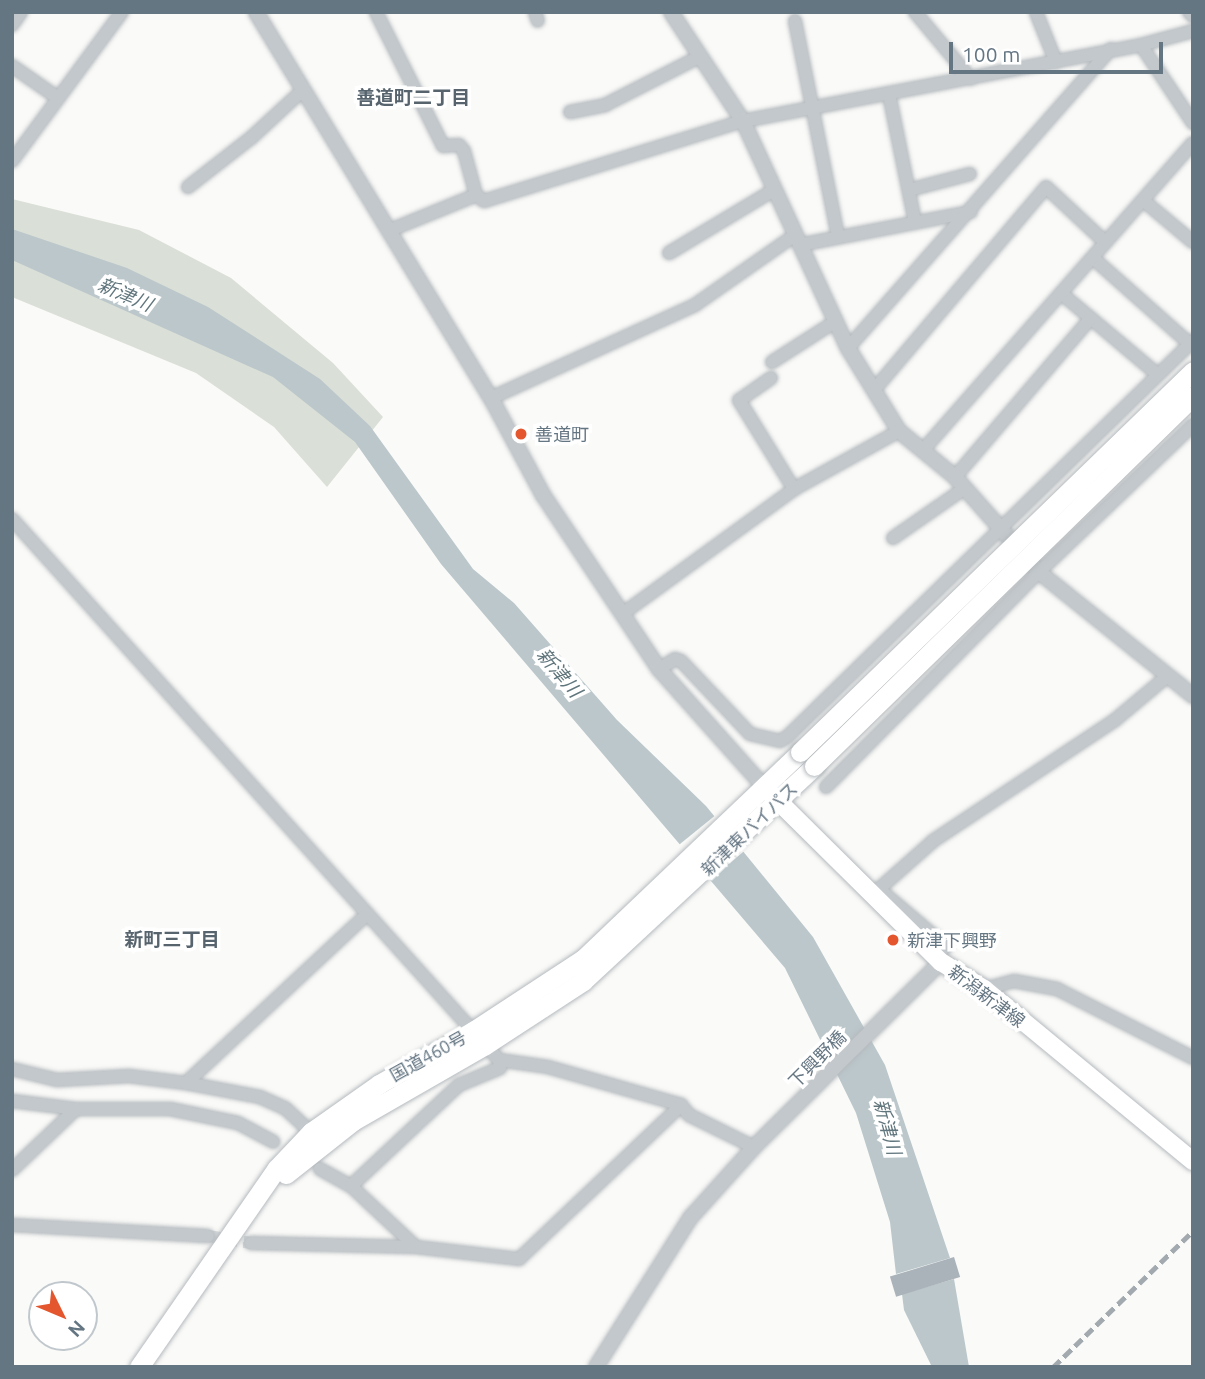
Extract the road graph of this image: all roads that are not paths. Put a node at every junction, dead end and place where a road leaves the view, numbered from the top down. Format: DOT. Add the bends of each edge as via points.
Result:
graph roads {
  1 [pos="21,12"];
  2 [pos="122,12"];
  3 [pos="256,12"];
  4 [pos="376,12"];
  5 [pos="670,12"];
  6 [pos="915,12"];
  7 [pos="1036,12"];
  8 [pos="795,20"];
  9 [pos="12,25"];
  10 [pos="1193,31"];
  11 [pos="1142,45"];
  12 [pos="1111,48"];
  13 [pos="697,58"];
  14 [pos="1056,62"];
  15 [pos="12,66"];
  16 [pos="971,79"];
  17 [pos="302,90"];
  18 [pos="889,94"];
  19 [pos="58,98"];
  20 [pos="811,108"];
  21 [pos="570,112"];
  22 [pos="743,121"];
  23 [pos="1193,123"];
  24 [pos="1193,143"];
  25 [pos="12,161"];
  26 [pos="970,174"];
  27 [pos="188,187"];
  28 [pos="774,190"];
  29 [pos="909,190"];
  30 [pos="476,195"];
  31 [pos="1144,201"];
  32 [pos="971,212"];
  33 [pos="915,222"];
  34 [pos="388,231"];
  35 [pos="838,237"];
  36 [pos="797,240"];
  37 [pos="1105,242"];
  38 [pos="1193,242"];
  39 [pos="669,253"];
  40 [pos="1093,258"];
  41 [pos="1062,294"];
  42 [pos="1091,318"];
  43 [pos="836,321"];
  44 [pos="1192,342"];
  45 [pos="848,348"];
  46 [pos="772,362"];
  47 [pos="1193,371"];
  48 [pos="1157,374"];
  49 [pos="771,378"];
  50 [pos="874,390"];
  51 [pos="1193,396"];
  52 [pos="491,398"];
  53 [pos="1193,425"];
  54 [pos="899,430"];
  55 [pos="924,449"];
  56 [pos="954,477"];
  57 [pos="965,488"];
  58 [pos="794,489"];
  59 [pos="12,519"];
  60 [pos="1000,529"];
  61 [pos="893,538"];
  62 [pos="1039,572"];
  63 [pos="625,612"];
  64 [pos="659,669"];
  65 [pos="1165,678"];
  66 [pos="1193,696"];
  67 [pos="807,759"];
  68 [pos="826,787"];
  69 [pos="771,795"];
  70 [pos="367,914"];
  71 [pos="938,959"];
  72 [pos="984,989"];
  73 [pos="479,1038"];
  74 [pos="1193,1058"];
  75 [pos="499,1060"];
  76 [pos="12,1069"];
  77 [pos="186,1083"];
  78 [pos="12,1101"];
  79 [pos="681,1105"];
  80 [pos="76,1109"];
  81 [pos="311,1132"];
  82 [pos="273,1142"];
  83 [pos="754,1147"];
  84 [pos="1193,1161"];
  85 [pos="320,1169"];
  86 [pos="12,1170"];
  87 [pos="351,1186"];
  88 [pos="256,1200"];
  89 [pos="12,1225"];
  90 [pos="208,1236"];
  91 [pos="251,1242"];
  92 [pos="416,1247"];
  93 [pos="139,1367"];
  94 [pos="596,1367"];
  1 -- 9 [label="street"];
  2 -- 19 [label="street"];
  3 -- 17 [label="street"];
  4 -- 30 [label="street" via="443,146 459,145 464,150"];
  5 -- 13 [label="street"];
  6 -- 16 [label="street"];
  7 -- 14 [label="street"];
  8 -- 20 [label="street"];
  10 -- 11 [label="street"];
  11 -- 12 [label="street"];
  11 -- 23 [label="street"];
  12 -- 14 [label="street"];
  12 -- 32 [label="street"];
  13 -- 21 [label="street" via="605,105"];
  13 -- 22 [label="street"];
  14 -- 16 [label="street"];
  15 -- 19 [label="street"];
  16 -- 18 [label="street"];
  17 -- 27 [label="street" via="251,138"];
  17 -- 34 [label="street"];
  18 -- 20 [label="street"];
  18 -- 29 [label="street"];
  19 -- 25 [label="street"];
  20 -- 22 [label="street"];
  20 -- 35 [label="street"];
  22 -- 28 [label="street"];
  22 -- 30 [label="street" via="484,201"];
  24 -- 31 [label="street"];
  26 -- 29 [label="street"];
  28 -- 36 [label="street"];
  28 -- 39 [label="street"];
  29 -- 33 [label="street"];
  30 -- 34 [label="street"];
  31 -- 37 [label="street"];
  31 -- 38 [label="street"];
  32 -- 33 [label="street"];
  32 -- 45 [label="street"];
  33 -- 35 [label="street"];
  34 -- 52 [label="street"];
  35 -- 36 [label="street"];
  36 -- 43 [label="street"];
  36 -- 52 [label="street" via="695,305"];
  37 -- 40 [label="street"];
  37 -- 50 [label="street" via="1046,187"];
  40 -- 41 [label="street"];
  40 -- 44 [label="street"];
  41 -- 42 [label="street"];
  41 -- 55 [label="street"];
  42 -- 48 [label="street"];
  42 -- 56 [label="street"];
  43 -- 45 [label="street"];
  43 -- 46 [label="street"];
  44 -- 48 [label="street"];
  45 -- 50 [label="street"];
  47 -- 67 [label="highway, 新津東バイパス, bridge"];
  48 -- 60 [label="street"];
  49 -- 58 [label="street" via="739,400"];
  50 -- 54 [label="street"];
  51 -- 67 [label="highway, 新津東バイパス, bridge"];
  52 -- 63 [label="street" via="542,495"];
  53 -- 62 [label="street"];
  54 -- 55 [label="street"];
  54 -- 58 [label="street"];
  55 -- 56 [label="street"];
  56 -- 57 [label="street"];
  57 -- 60 [label="street"];
  57 -- 61 [label="street"];
  58 -- 63 [label="street"];
  59 -- 70 [label="street"];
  60 -- 62 [label="street"];
  60 -- 64 [label="street" via="780,741 750,734 681,661 675,659"];
  62 -- 65 [label="street"];
  62 -- 68 [label="street"];
  63 -- 64 [label="street"];
  64 -- 69 [label="street"];
  65 -- 66 [label="street"];
  65 -- 71 [label="street" via="1115,720 933,841 878,889 946,946"];
  67 -- 69 [label="highway, 新津東バイパス"];
  69 -- 71 [label="main road, 新潟新津線"];
  69 -- 73 [label="highway, 国道460号" via="677,884"];
  70 -- 73 [label="street"];
  70 -- 77 [label="street"];
  71 -- 72 [label="main road, 新潟新津線"];
  71 -- 83 [label="street, 下興野橋" via="878,1026"];
  72 -- 74 [label="street" via="1014,981 1057,989"];
  72 -- 84 [label="main road, 新潟新津線"];
  73 -- 75 [label="street"];
  73 -- 81 [label="highway, 国道460号" via="379,1084"];
  73 -- 88 [label="highway" via="354,1121"];
  75 -- 79 [label="street" via="548,1067"];
  75 -- 87 [label="street" via="500,1068 459,1085"];
  76 -- 77 [label="street" via="57,1080 129,1076"];
  77 -- 81 [label="street" via="260,1097 285,1108"];
  78 -- 80 [label="street"];
  79 -- 83 [label="street" via="689,1115"];
  79 -- 92 [label="street" via="519,1259"];
  80 -- 82 [label="street" via="170,1109 238,1124"];
  80 -- 86 [label="street"];
  81 -- 88 [label="highway, 国道460号"];
  83 -- 94 [label="street, 下興野橋" via="691,1217"];
  85 -- 87 [label="street"];
  87 -- 92 [label="street"];
  88 -- 93 [label="highway, 国道460号"];
  89 -- 90 [label="street"];
  91 -- 92 [label="street"];
}
